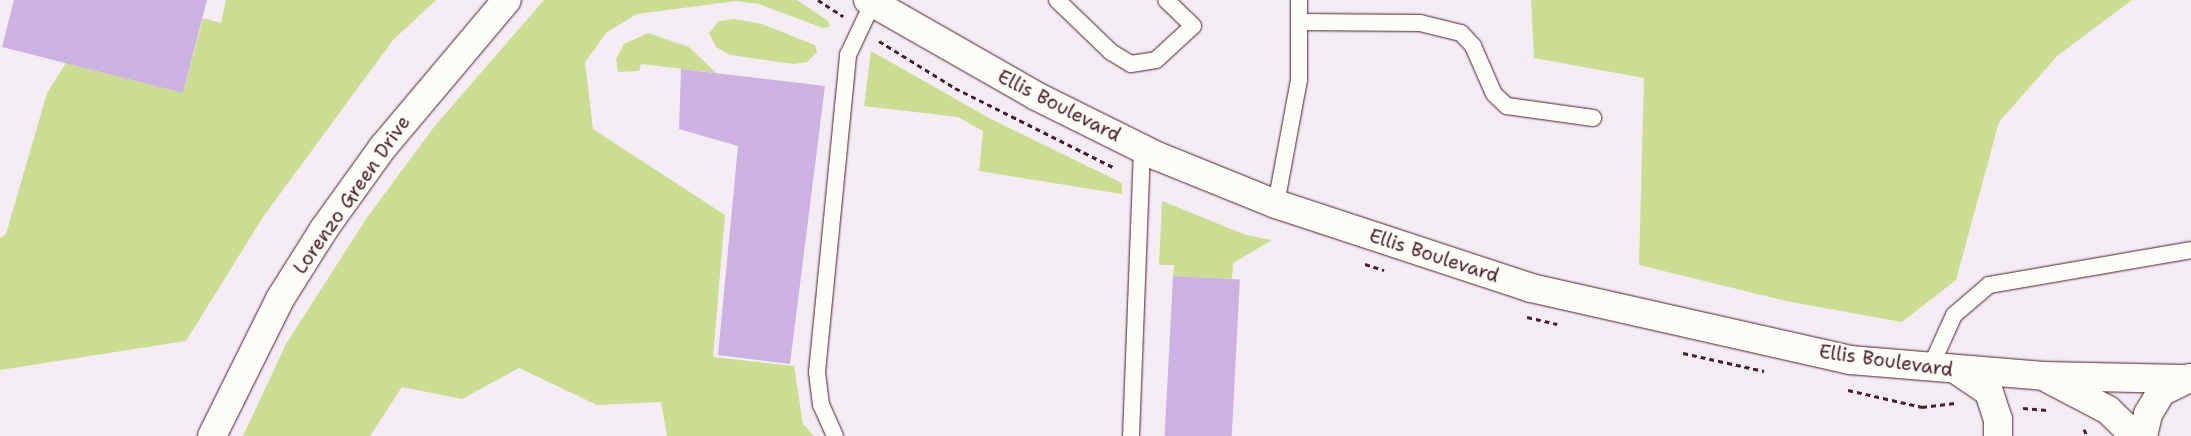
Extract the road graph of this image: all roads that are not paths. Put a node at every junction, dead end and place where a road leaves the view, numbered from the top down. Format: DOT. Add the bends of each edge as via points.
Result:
graph roads {
  1 [pos="507,0"];
  2 [pos="1057,0"];
  3 [pos="1166,0"];
  4 [pos="1299,0"];
  5 [pos="872,1"];
  6 [pos="1299,22"];
  7 [pos="1593,118"];
  8 [pos="1142,149"];
  9 [pos="1276,204"];
  10 [pos="2191,250"];
  11 [pos="1930,368"];
  12 [pos="1958,371"];
  13 [pos="2043,376"];
  14 [pos="2187,379"];
  15 [pos="212,436"];
  16 [pos="835,436"];
  17 [pos="1130,436"];
  18 [pos="1998,436"];
  19 [pos="2135,436"];
  20 [pos="2143,436"];
  1 -- 15 [label="main road, Lorenzo Green Drive" via="384,147 324,229 250,356"];
  2 -- 3 [label="lane" via="1111,52 1131,64 1156,60 1193,26"];
  4 -- 6 [label="lane"];
  5 -- 8 [label="main road, Ellis Boulevard" via="1036,96"];
  5 -- 16 [label="lane" via="848,55 817,372 821,405"];
  6 -- 7 [label="lane" via="1420,23 1461,33 1473,46 1494,94 1507,106"];
  6 -- 9 [label="lane" via="1299,80"];
  8 -- 9 [label="main road, Ellis Boulevard"];
  8 -- 17 [label="lane"];
  9 -- 11 [label="main road, Ellis Boulevard" via="1531,288 1850,360"];
  10 -- 11 [label="lane" via="1989,284 1954,314"];
  11 -- 12 [label="main road, Ellis Boulevard"];
  12 -- 13 [label="main road, Ellis Boulevard"];
  12 -- 18 [label="main road" via="1989,392 1998,420"];
  13 -- 14 [label="main road, Ellis Boulevard"];
  13 -- 19 [label="main road, Ellis Boulevard" via="2108,410"];
  14 -- 20 [label="main road" via="2161,392 2148,414"];
}
